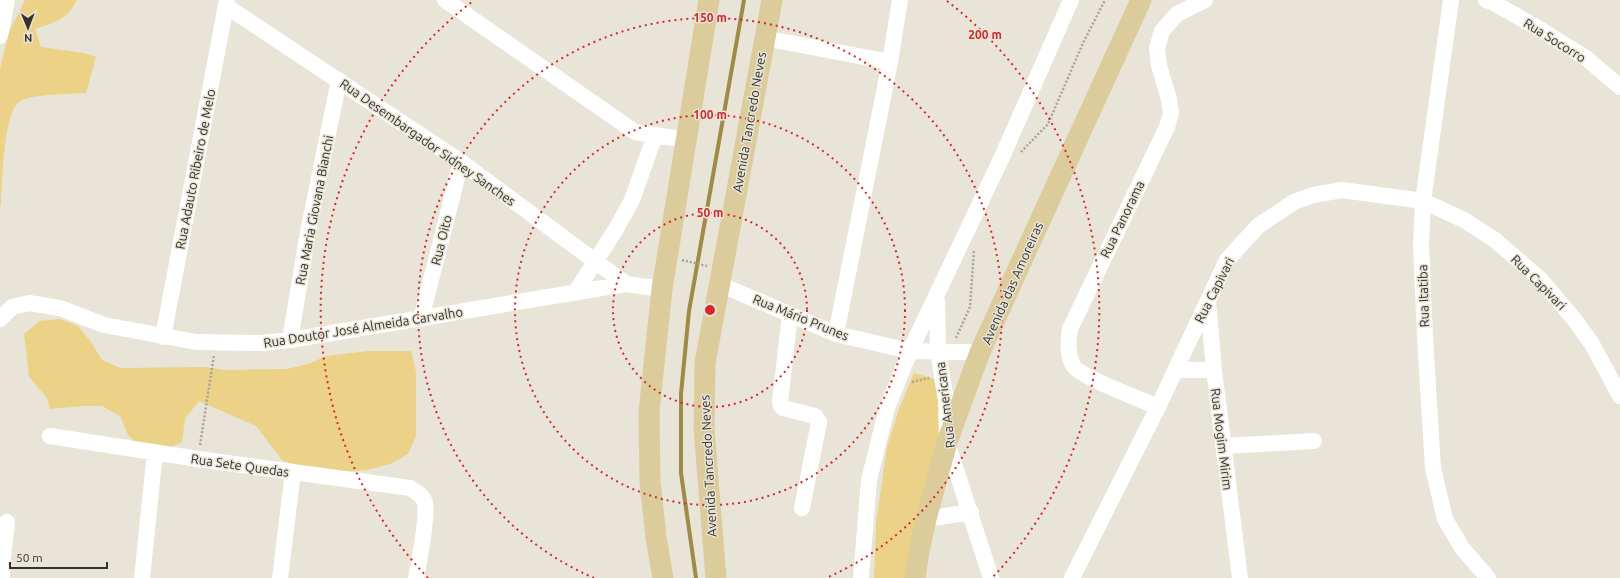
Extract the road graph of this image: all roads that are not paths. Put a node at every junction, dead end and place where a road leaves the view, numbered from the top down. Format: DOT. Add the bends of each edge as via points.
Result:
graph roads {
  1 [pos="4,0"];
  2 [pos="7,0"];
  3 [pos="445,0"];
  4 [pos="709,0"];
  5 [pos="772,0"];
  6 [pos="900,0"];
  7 [pos="910,0"];
  8 [pos="1071,0"];
  9 [pos="1141,0"];
  10 [pos="1205,0"];
  11 [pos="1451,0"];
  12 [pos="1486,0"];
  13 [pos="226,3"];
  14 [pos="0,6"];
  15 [pos="895,32"];
  16 [pos="0,36"];
  17 [pos="764,38"];
  18 [pos="890,62"];
  19 [pos="339,80"];
  20 [pos="1620,87"];
  21 [pos="656,135"];
  22 [pos="687,140"];
  23 [pos="461,162"];
  24 [pos="1424,201"];
  25 [pos="596,262"];
  26 [pos="716,275"];
  27 [pos="626,284"];
  28 [pos="662,289"];
  29 [pos="575,293"];
  30 [pos="936,297"];
  31 [pos="1208,300"];
  32 [pos="790,314"];
  33 [pos="0,319"];
  34 [pos="421,319"];
  35 [pos="836,334"];
  36 [pos="163,337"];
  37 [pos="290,340"];
  38 [pos="910,351"];
  39 [pos="946,352"];
  40 [pos="980,352"];
  41 [pos="1175,370"];
  42 [pos="1214,370"];
  43 [pos="1620,396"];
  44 [pos="1158,407"];
  45 [pos="50,436"];
  46 [pos="1314,441"];
  47 [pos="947,442"];
  48 [pos="1223,446"];
  49 [pos="155,452"];
  50 [pos="293,472"];
  51 [pos="802,508"];
  52 [pos="971,512"];
  53 [pos="926,519"];
  54 [pos="7,522"];
  55 [pos="1240,577"];
  56 [pos="2,578"];
  57 [pos="142,578"];
  58 [pos="280,578"];
  59 [pos="416,578"];
  60 [pos="663,578"];
  61 [pos="716,578"];
  62 [pos="861,578"];
  63 [pos="915,578"];
  64 [pos="991,578"];
  65 [pos="1072,578"];
  66 [pos="1488,578"];
  1 -- 14 [label="street"];
  2 -- 16 [label="street"];
  3 -- 21 [label="street" via="635,132"];
  4 -- 22 [label="main road"];
  5 -- 17 [label="main road, Avenida Tancredo Neves"];
  6 -- 15 [label="street"];
  7 -- 15 [label="street"];
  8 -- 30 [label="street" via="1002,157"];
  9 -- 40 [label="main road, Avenida das Amoreiras"];
  10 -- 44 [label="street, Rua Panorama" via="1177,14 1162,31 1157,48 1159,66 1169,99 1167,127 1070,329 1067,348 1073,366 1085,375"];
  11 -- 24 [label="street, Rua Itatiba"];
  12 -- 20 [label="street, Rua Socorro" via="1586,58"];
  13 -- 19 [label="street, Rua Desembargador Sidney Sanches"];
  13 -- 36 [label="street, Rua Adauto Ribeiro de Melo"];
  15 -- 18 [label="street"];
  17 -- 18 [label="street"];
  17 -- 26 [label="main road, Avenida Tancredo Neves"];
  18 -- 35 [label="street"];
  19 -- 23 [label="street, Rua Desembargador Sidney Sanches"];
  19 -- 37 [label="street, Rua Maria Giovana Bianchi" via="308,232"];
  21 -- 22 [label="street"];
  21 -- 25 [label="street" via="632,200"];
  22 -- 28 [label="main road"];
  23 -- 25 [label="street, Rua Desembargador Sidney Sanches"];
  23 -- 34 [label="street, Rua Oito"];
  24 -- 31 [label="street, Rua Capivari" via="1342,190 1313,195 1294,202 1258,226 1227,260"];
  24 -- 43 [label="street, Rua Capivari" via="1464,220 1489,236 1540,279 1592,344"];
  24 -- 66 [label="street, Rua Itatiba" via="1421,245 1433,468 1445,519 1462,548"];
  25 -- 27 [label="street, Rua Desembargador Sidney Sanches"];
  25 -- 29 [label="street"];
  26 -- 32 [label="street, Rua Mário Prunes"];
  26 -- 61 [label="main road, Avenida Tancredo Neves" via="703,394"];
  27 -- 28 [label="street, Rua Doutor José Almeida Carvalho"];
  27 -- 29 [label="street, Rua Doutor José Almeida Carvalho"];
  28 -- 60 [label="main road" via="649,412 649,446 650,482"];
  29 -- 34 [label="street, Rua Doutor José Almeida Carvalho"];
  30 -- 38 [label="street"];
  30 -- 39 [label="street, Rua Americana"];
  31 -- 41 [label="street, Rua Capivari"];
  31 -- 42 [label="street, Rua Mogim Mirim"];
  32 -- 35 [label="street, Rua Mário Prunes"];
  32 -- 51 [label="street" via="781,406 814,416 819,422"];
  33 -- 36 [label="street, Rua Doutor José Almeida Carvalho" via="12,306 29,303 60,308 104,325"];
  34 -- 37 [label="street, Rua Doutor José Almeida Carvalho"];
  35 -- 38 [label="street, Rua Mário Prunes"];
  36 -- 37 [label="street, Rua Doutor José Almeida Carvalho" via="221,343"];
  38 -- 39 [label="street, Rua Mário Prunes"];
  38 -- 62 [label="street" via="887,408 869,480"];
  39 -- 40 [label="street, Rua Mário Prunes"];
  39 -- 47 [label="street, Rua Americana" via="943,375"];
  40 -- 47 [label="main road, Avenida das Amoreiras"];
  41 -- 42 [label="street"];
  41 -- 44 [label="street, Rua Capivari"];
  42 -- 48 [label="street, Rua Mogim Mirim"];
  44 -- 65 [label="street, Rua Capivari"];
  45 -- 49 [label="street, Rua Sete Quedas"];
  46 -- 48 [label="street"];
  47 -- 52 [label="street, Rua Americana"];
  47 -- 53 [label="main road, Avenida das Amoreiras"];
  48 -- 55 [label="street, Rua Mogim Mirim"];
  49 -- 50 [label="street, Rua Sete Quedas"];
  49 -- 57 [label="street"];
  50 -- 58 [label="street"];
  50 -- 59 [label="street, Rua Sete Quedas" via="410,488 419,493 425,502 425,515"];
  52 -- 53 [label="street"];
  52 -- 64 [label="street, Rua Americana"];
  53 -- 63 [label="main road, Avenida das Amoreiras"];
  54 -- 56 [label="street"];
}
